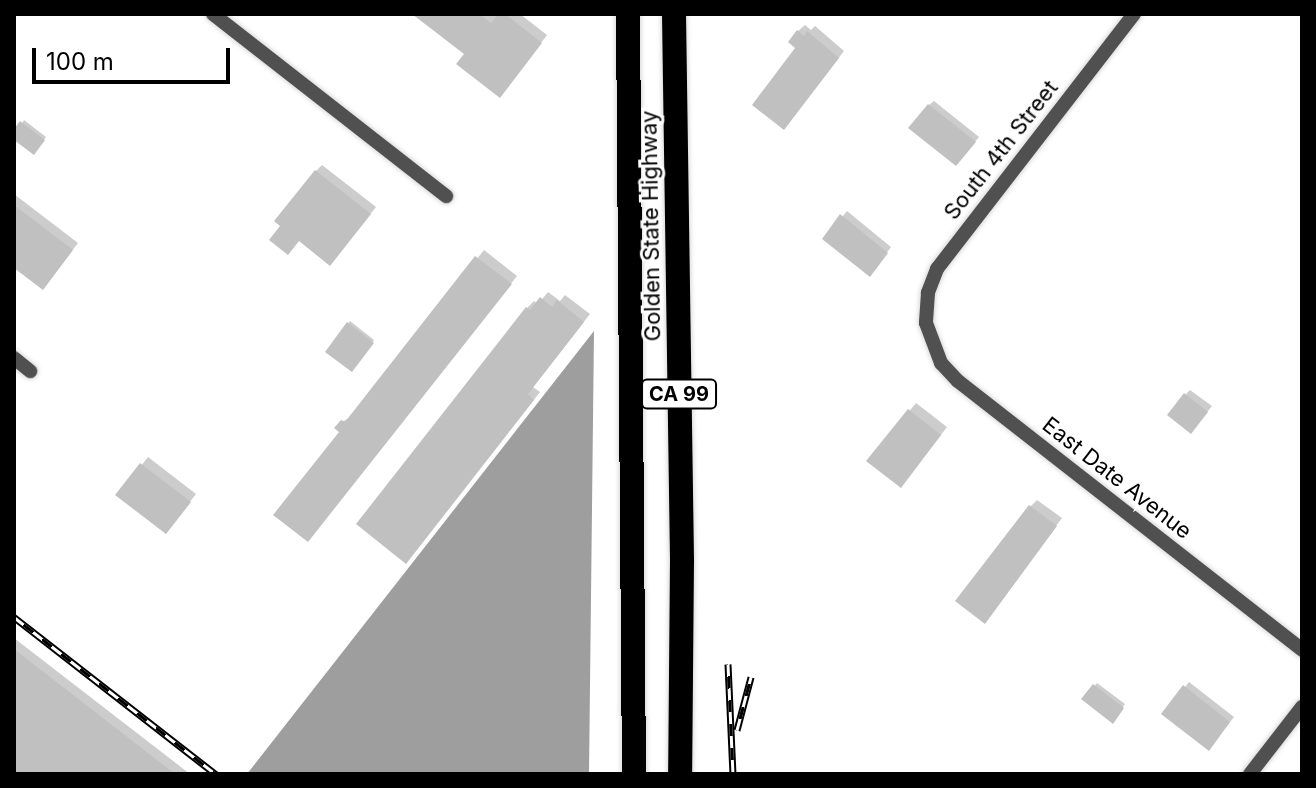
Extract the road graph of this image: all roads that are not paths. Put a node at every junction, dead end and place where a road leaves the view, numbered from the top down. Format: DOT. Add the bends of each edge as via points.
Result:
graph roads {
  1 [pos="213,14"];
  2 [pos="628,14"];
  3 [pos="674,14"];
  4 [pos="1134,14"];
  5 [pos="446,196"];
  6 [pos="926,323"];
  7 [pos="14,358"];
  8 [pos="30,371"];
  9 [pos="1302,650"];
  10 [pos="1302,707"];
  11 [pos="634,774"];
  12 [pos="680,774"];
  13 [pos="1250,774"];
  1 -- 5 [label="street"];
  2 -- 11 [label="highway, Golden State Highway / CA 99"];
  3 -- 12 [label="highway, Golden State Highway / CA 99"];
  4 -- 6 [label="street, South 4th Street" via="937,269 928,293"];
  6 -- 9 [label="street, East Date Avenue" via="941,363 958,381"];
  7 -- 8 [label="street"];
  10 -- 13 [label="street"];
}
